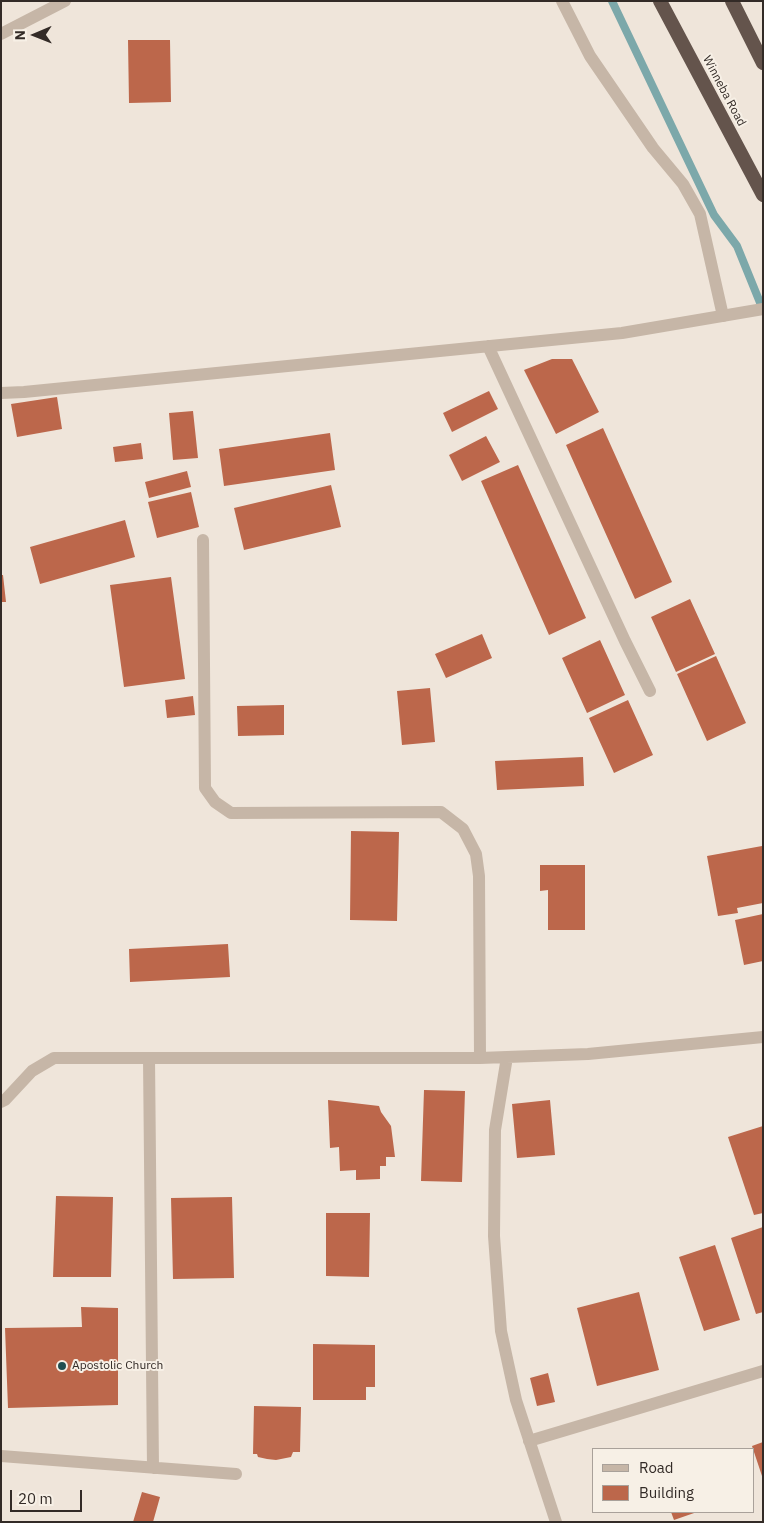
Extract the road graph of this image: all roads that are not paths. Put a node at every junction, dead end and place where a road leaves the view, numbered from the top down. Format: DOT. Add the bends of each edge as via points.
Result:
graph roads {
  1 [pos="65,1"];
  2 [pos="562,1"];
  3 [pos="660,1"];
  4 [pos="732,1"];
  5 [pos="1,34"];
  6 [pos="763,63"];
  7 [pos="763,195"];
  8 [pos="763,310"];
  9 [pos="723,316"];
  10 [pos="488,346"];
  11 [pos="1,393"];
  12 [pos="203,540"];
  13 [pos="650,692"];
  14 [pos="763,1037"];
  15 [pos="507,1057"];
  16 [pos="149,1058"];
  17 [pos="480,1058"];
  18 [pos="1,1102"];
  19 [pos="763,1371"];
  20 [pos="529,1441"];
  21 [pos="1,1456"];
  22 [pos="153,1468"];
  23 [pos="236,1474"];
  24 [pos="556,1522"];
  1 -- 5 [label="street"];
  2 -- 9 [label="street" via="590,56 653,148 683,184 700,214"];
  3 -- 7 [label="highway, Winneba Road"];
  4 -- 6 [label="highway"];
  8 -- 9 [label="street"];
  9 -- 10 [label="street" via="622,333"];
  10 -- 11 [label="street"];
  10 -- 13 [label="street"];
  12 -- 17 [label="street" via="205,788 215,802 231,813 441,812 464,829 476,854 479,876"];
  14 -- 15 [label="street" via="588,1054"];
  15 -- 17 [label="street"];
  15 -- 20 [label="street" via="495,1130 494,1236 501,1330 516,1400"];
  16 -- 17 [label="street"];
  16 -- 18 [label="street" via="54,1058 32,1071"];
  16 -- 22 [label="street"];
  19 -- 20 [label="street"];
  20 -- 24 [label="street"];
  21 -- 22 [label="street"];
  22 -- 23 [label="street"];
}
